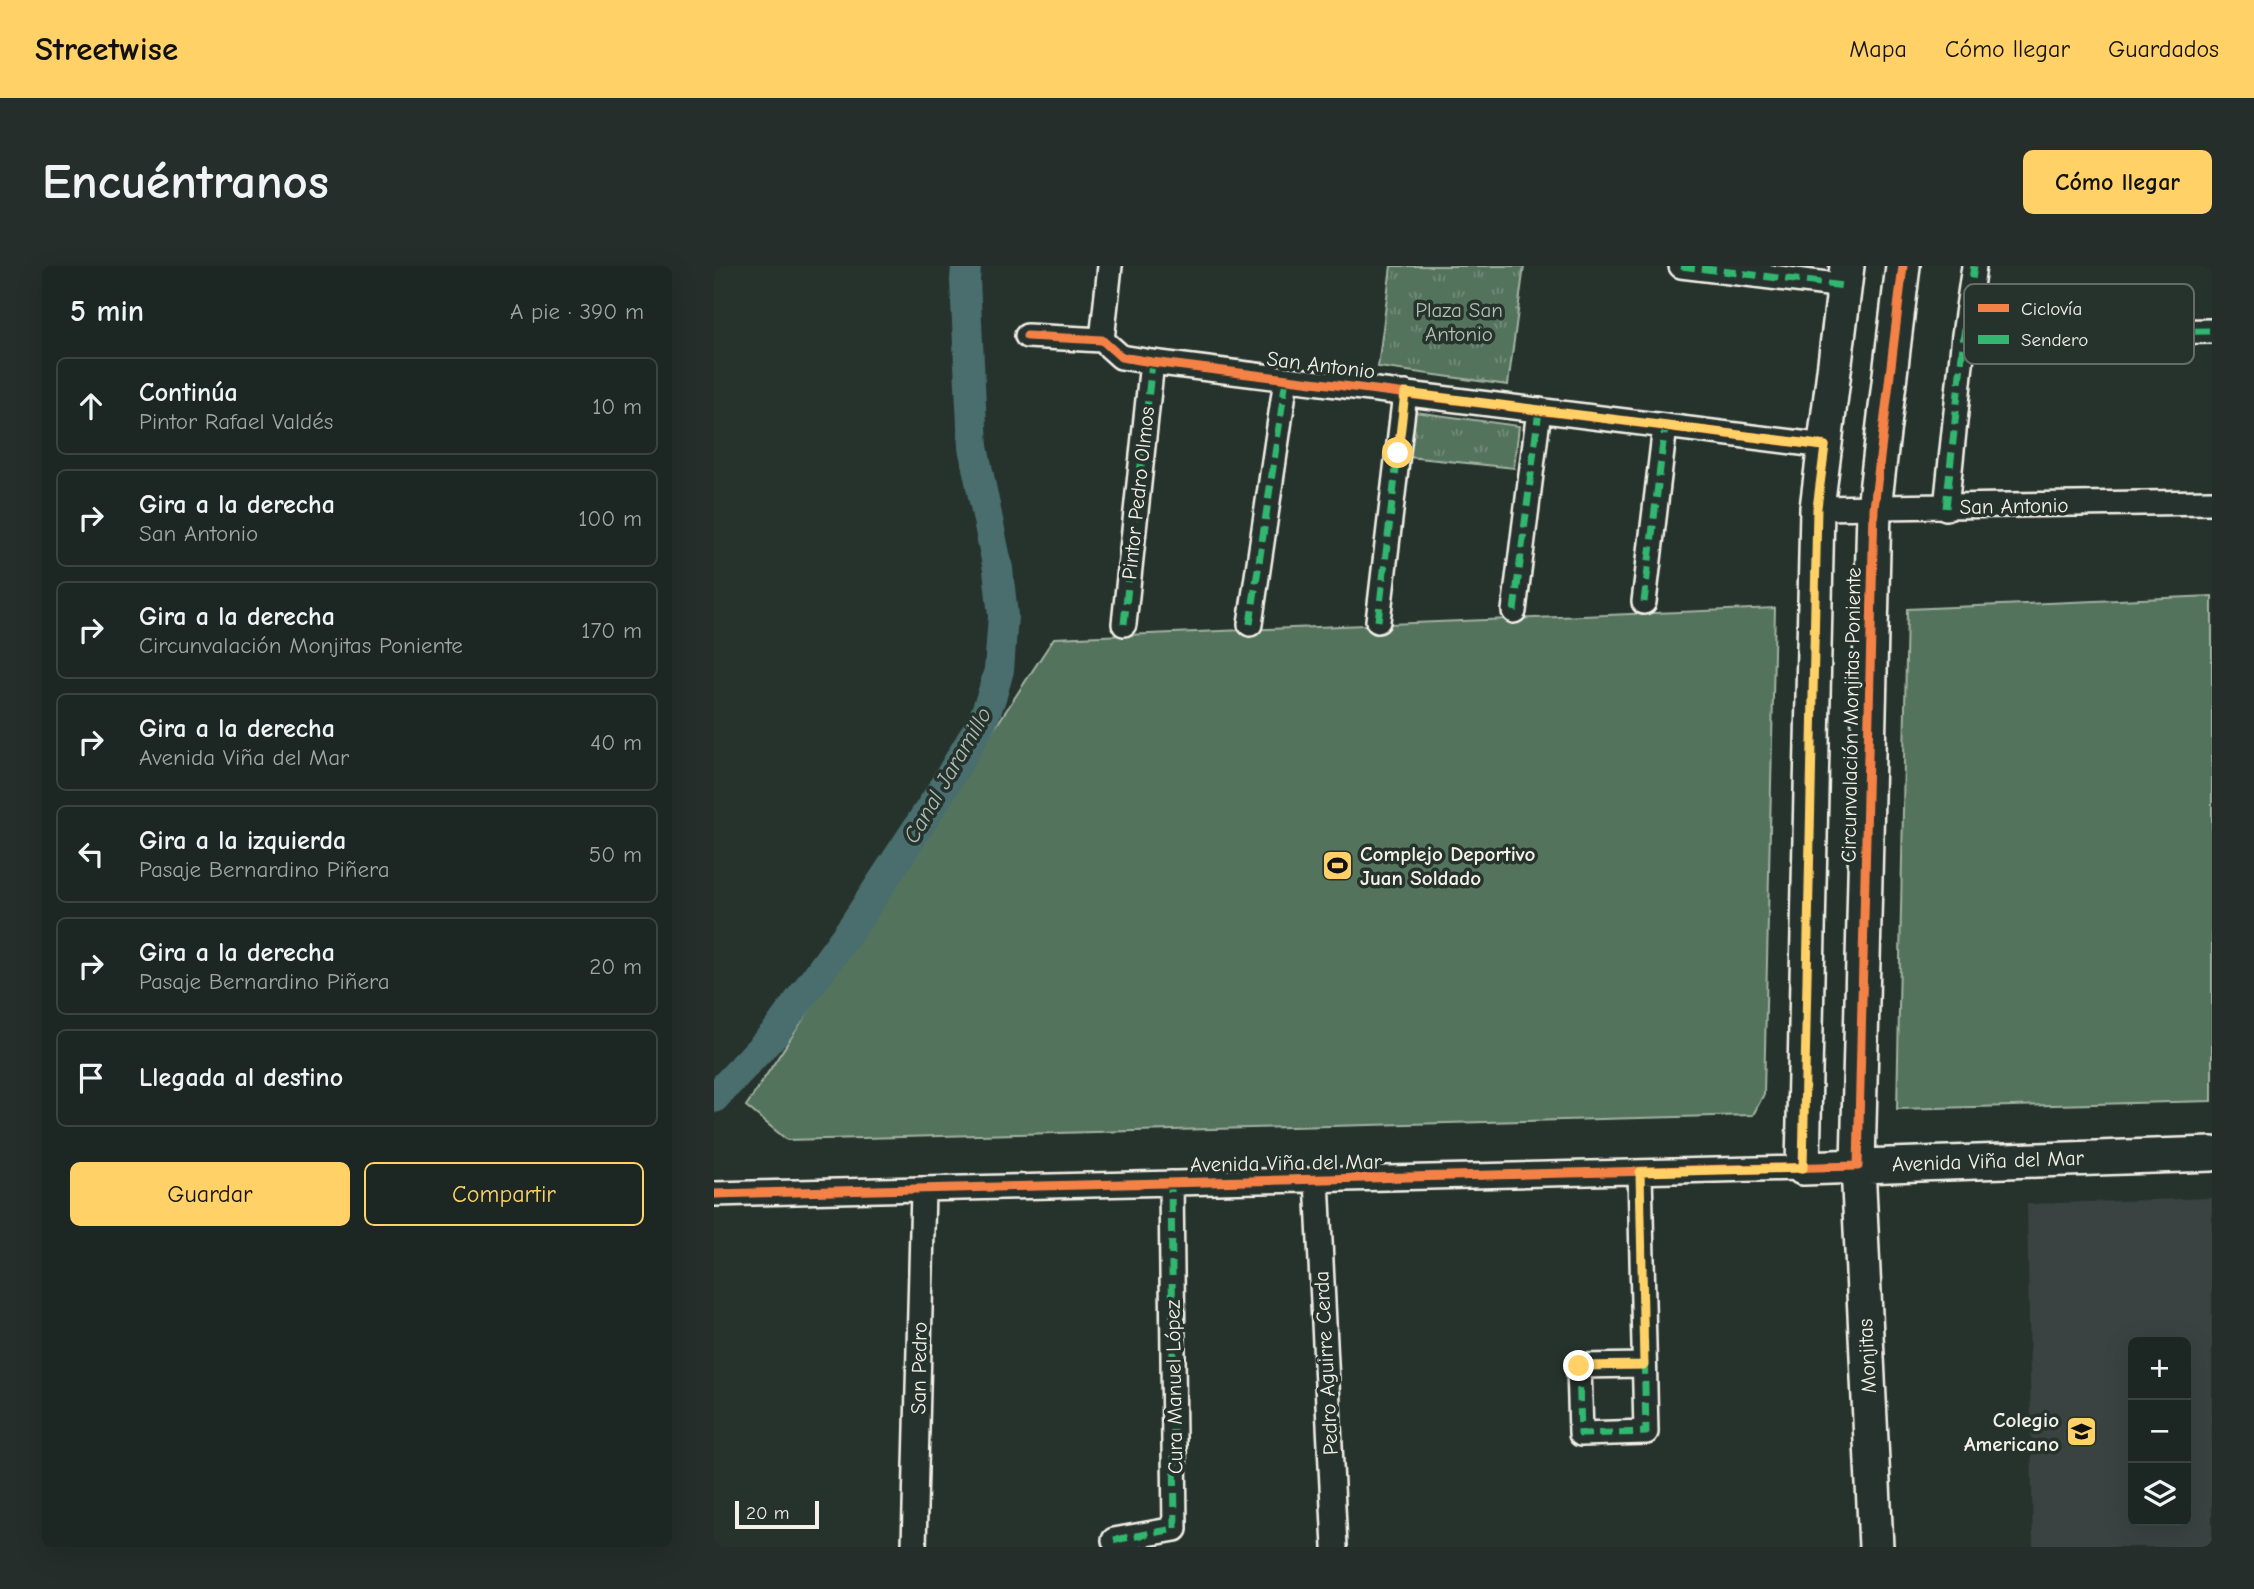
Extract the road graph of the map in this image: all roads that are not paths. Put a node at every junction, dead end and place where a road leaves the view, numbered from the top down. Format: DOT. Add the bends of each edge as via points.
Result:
graph roads {
  1 [pos="1110,266"];
  2 [pos="1681,266"];
  3 [pos="1903,266"];
  4 [pos="1974,266"];
  5 [pos="1845,276"];
  6 [pos="1971,284"];
  7 [pos="2194,331"];
  8 [pos="2212,331"];
  9 [pos="1027,335"];
  10 [pos="1964,335"];
  11 [pos="1102,340"];
  12 [pos="1152,362"];
  13 [pos="1286,379"];
  14 [pos="1405,393"];
  15 [pos="1539,410"];
  16 [pos="1665,426"];
  17 [pos="1825,446"];
  18 [pos="2212,502"];
  19 [pos="1817,508"];
  20 [pos="1874,508"];
  21 [pos="1947,508"];
  22 [pos="1644,602"];
  23 [pos="1514,611"];
  24 [pos="1378,621"];
  25 [pos="1125,624"];
  26 [pos="1250,624"];
  27 [pos="2212,1154"];
  28 [pos="1858,1166"];
  29 [pos="1803,1168"];
  30 [pos="1640,1172"];
  31 [pos="1317,1180"];
  32 [pos="1171,1183"];
  33 [pos="923,1190"];
  34 [pos="714,1195"];
  35 [pos="1644,1365"];
  36 [pos="1114,1540"];
  37 [pos="914,1547"];
  38 [pos="1335,1547"];
  39 [pos="1876,1547"];
  1 -- 11 [label="street"];
  2 -- 5 [label="street"];
  3 -- 20 [label="street, Circunvalación Monjitas Poniente"];
  4 -- 6 [label="street"];
  5 -- 17 [label="street, Circunvalación Monjitas Poniente"];
  7 -- 8 [label="street"];
  9 -- 11 [label="street, San Antonio"];
  10 -- 21 [label="street"];
  11 -- 12 [label="street, San Antonio" via="1121,356"];
  12 -- 13 [label="street, San Antonio"];
  12 -- 25 [label="street, Pintor Pedro Olmos"];
  13 -- 14 [label="street, San Antonio"];
  13 -- 26 [label="street"];
  14 -- 15 [label="street, San Antonio"];
  14 -- 24 [label="street"];
  15 -- 16 [label="street, San Antonio"];
  15 -- 23 [label="street"];
  16 -- 17 [label="street, San Antonio"];
  16 -- 22 [label="street"];
  17 -- 19 [label="street, Circunvalación Monjitas Poniente"];
  18 -- 21 [label="street, San Antonio"];
  19 -- 20 [label="street, San Antonio"];
  19 -- 29 [label="street, Circunvalación Monjitas Poniente"];
  20 -- 21 [label="street, San Antonio"];
  20 -- 28 [label="street, Circunvalación Monjitas Poniente"];
  27 -- 28 [label="street, Avenida Viña del Mar"];
  28 -- 29 [label="street, Avenida Viña del Mar"];
  28 -- 39 [label="street, Monjitas"];
  29 -- 30 [label="street, Avenida Viña del Mar"];
  30 -- 31 [label="street, Avenida Viña del Mar"];
  30 -- 35 [label="street"];
  31 -- 32 [label="street, Avenida Viña del Mar"];
  31 -- 38 [label="street, Pedro Aguirre Cerda"];
  32 -- 33 [label="street, Avenida Viña del Mar"];
  32 -- 36 [label="street, Cura Manuel López" via="1175,1529"];
  33 -- 34 [label="street, Avenida Viña del Mar"];
  33 -- 37 [label="street, San Pedro"];
}
